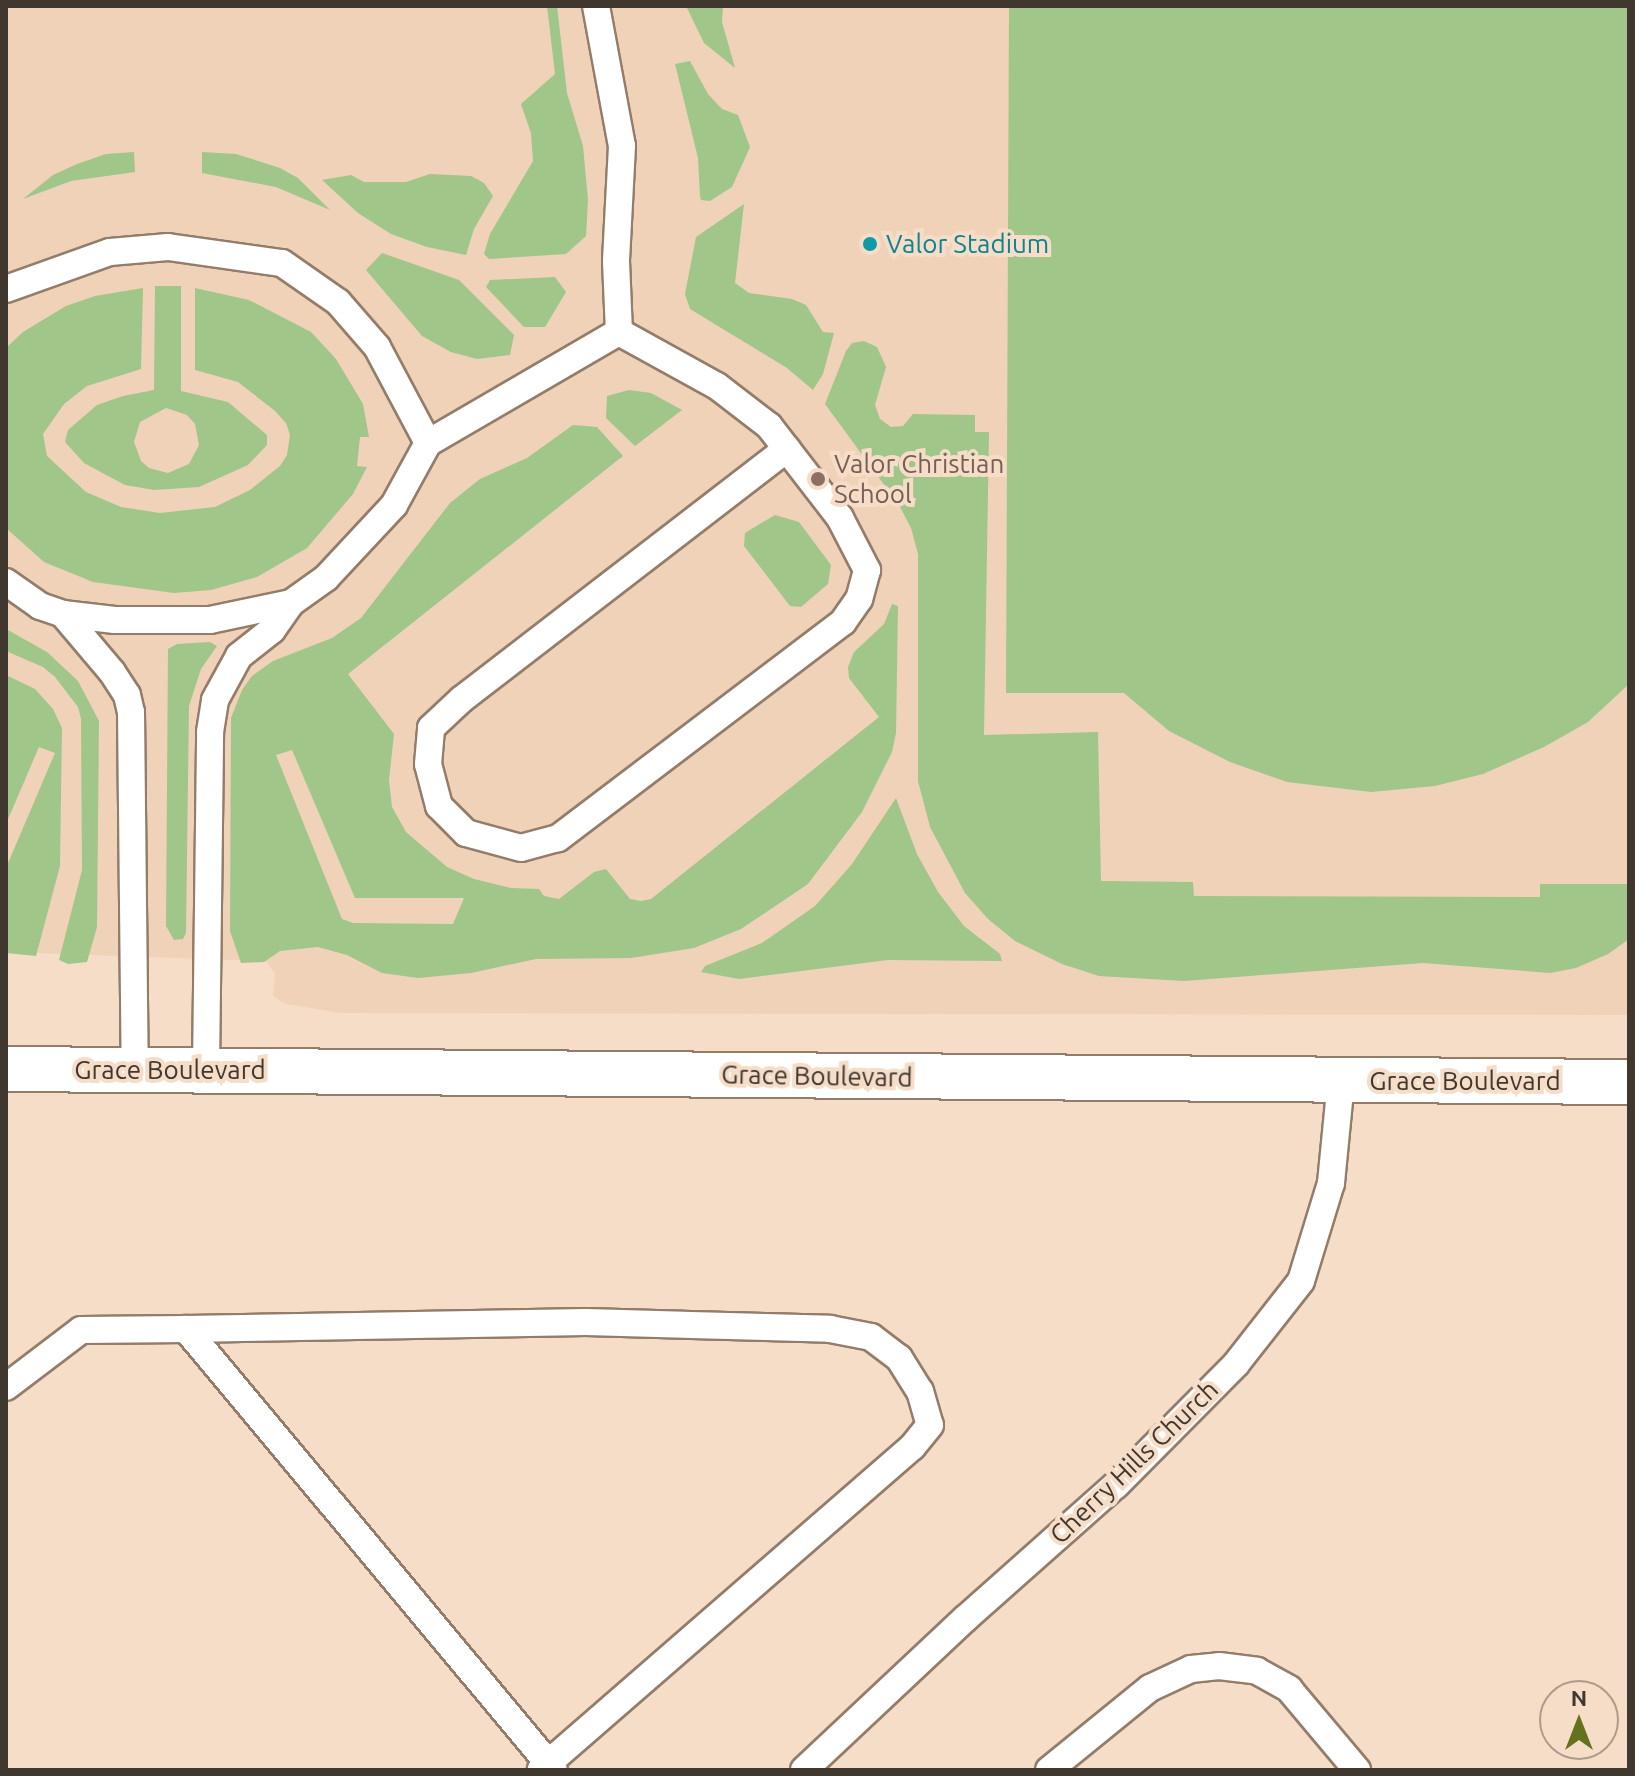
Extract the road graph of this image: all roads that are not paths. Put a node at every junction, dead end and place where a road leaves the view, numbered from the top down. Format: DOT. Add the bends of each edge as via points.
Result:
graph roads {
  1 [pos="596,6"];
  2 [pos="6,289"];
  3 [pos="619,332"];
  4 [pos="428,443"];
  5 [pos="787,449"];
  6 [pos="6,582"];
  7 [pos="291,603"];
  8 [pos="63,614"];
  9 [pos="6,1069"];
  10 [pos="135,1070"];
  11 [pos="206,1070"];
  12 [pos="1341,1081"];
  13 [pos="1629,1082"];
  14 [pos="186,1329"];
  15 [pos="6,1387"];
  16 [pos="548,1768"];
  17 [pos="804,1770"];
  18 [pos="1049,1770"];
  19 [pos="1357,1770"];
  1 -- 3 [label="lane" via="622,146 616,261"];
  2 -- 4 [label="lane" via="110,252 168,247 282,263 338,302 377,347"];
  3 -- 4 [label="lane"];
  3 -- 5 [label="lane" via="717,386 769,426"];
  4 -- 7 [label="lane" via="394,505 326,578"];
  5 -- 5 [label="lane" via="840,518 867,570 859,599 843,622 558,838 521,848 466,833 439,806 428,764 431,728"];
  6 -- 8 [label="lane" via="40,606"];
  7 -- 8 [label="lane" via="186,622"];
  7 -- 11 [label="lane" via="272,630 239,656 215,700 210,732"];
  8 -- 10 [label="lane" via="112,672 131,712"];
  9 -- 10 [label="street, Grace Boulevard"];
  10 -- 11 [label="street, Grace Boulevard"];
  11 -- 12 [label="street, Grace Boulevard"];
  12 -- 13 [label="street, Grace Boulevard"];
  12 -- 17 [label="lane, Cherry Hills Church" via="1331,1183 1301,1281 1236,1364 1116,1485"];
  14 -- 15 [label="lane" via="81,1330"];
  14 -- 16 [label="lane"];
  14 -- 16 [label="lane" via="586,1322 830,1329 871,1337 899,1358 920,1391 930,1425 912,1447"];
  18 -- 19 [label="lane" via="1150,1688 1191,1669 1219,1666 1257,1671 1289,1689"];
}
